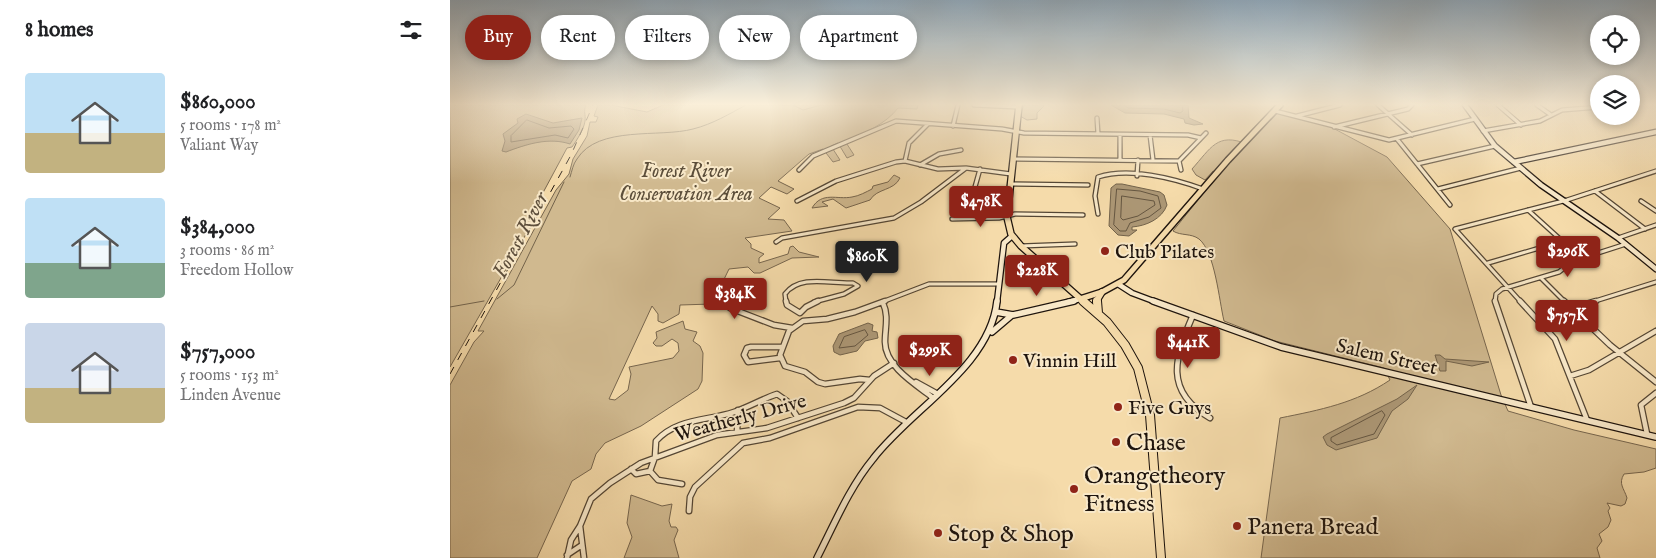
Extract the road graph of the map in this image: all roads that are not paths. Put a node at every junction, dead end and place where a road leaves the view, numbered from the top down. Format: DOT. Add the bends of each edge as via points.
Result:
graph roads {
  1 [pos="872,131"];
  2 [pos="920,131"];
  3 [pos="1016,131"];
  4 [pos="1017,131"];
  5 [pos="1255,131"];
  6 [pos="1348,131"];
  7 [pos="1408,131"];
  8 [pos="1428,131"];
  9 [pos="1488,131"];
  10 [pos="1483,132"];
  11 [pos="1656,132"];
  12 [pos="1206,133"];
  13 [pos="1098,134"];
  14 [pos="1120,135"];
  15 [pos="1150,135"];
  16 [pos="1412,135"];
  17 [pos="1201,138"];
  18 [pos="1396,139"];
  19 [pos="1495,146"];
  20 [pos="961,150"];
  21 [pos="1013,159"];
  22 [pos="1120,160"];
  23 [pos="1138,160"];
  24 [pos="1153,160"];
  25 [pos="905,161"];
  26 [pos="1179,161"];
  27 [pos="1514,162"];
  28 [pos="1417,164"];
  29 [pos="920,165"];
  30 [pos="966,168"];
  31 [pos="1521,168"];
  32 [pos="980,169"];
  33 [pos="799,170"];
  34 [pos="1181,170"];
  35 [pos="1656,171"];
  36 [pos="1011,174"];
  37 [pos="1137,176"];
  38 [pos="1010,184"];
  39 [pos="1088,185"];
  40 [pos="1203,189"];
  41 [pos="1438,189"];
  42 [pos="1595,191"];
  43 [pos="972,194"];
  44 [pos="1564,200"];
  45 [pos="1641,200"];
  46 [pos="797,201"];
  47 [pos="1450,205"];
  48 [pos="1528,210"];
  49 [pos="1656,211"];
  50 [pos="1098,214"];
  51 [pos="1083,215"];
  52 [pos="1007,217"];
  53 [pos="952,219"];
  54 [pos="1656,226"];
  55 [pos="1455,229"];
  56 [pos="1645,229"];
  57 [pos="1012,236"];
  58 [pos="1618,238"];
  59 [pos="776,242"];
  60 [pos="1075,244"];
  61 [pos="1626,244"];
  62 [pos="1021,246"];
  63 [pos="1488,263"];
  64 [pos="1656,269"];
  65 [pos="1541,278"];
  66 [pos="1656,282"];
  67 [pos="844,284"];
  68 [pos="999,284"];
  69 [pos="1118,284"];
  70 [pos="1509,287"];
  71 [pos="1102,292"];
  72 [pos="846,293"];
  73 [pos="1080,299"];
  74 [pos="883,303"];
  75 [pos="1572,308"];
  76 [pos="740,311"];
  77 [pos="996,312"];
  78 [pos="800,313"];
  79 [pos="1013,315"];
  80 [pos="1192,315"];
  81 [pos="1100,316"];
  82 [pos="803,321"];
  83 [pos="792,328"];
  84 [pos="1656,331"];
  85 [pos="985,340"];
  86 [pos="782,346"];
  87 [pos="1618,351"];
  88 [pos="780,358"];
  89 [pos="894,363"];
  90 [pos="1570,376"];
  91 [pos="870,380"];
  92 [pos="1656,382"];
  93 [pos="1656,393"];
  94 [pos="934,395"];
  95 [pos="1531,407"];
  96 [pos="738,410"];
  97 [pos="798,418"];
  98 [pos="1210,418"];
  99 [pos="1587,420"];
  100 [pos="906,422"];
  101 [pos="737,432"];
  102 [pos="1647,434"];
  103 [pos="1656,436"];
  104 [pos="655,457"];
  105 [pos="631,469"];
  106 [pos="650,471"];
  107 [pos="682,484"];
  108 [pos="690,511"];
  109 [pos="580,526"];
  110 [pos="582,545"];
  111 [pos="567,556"];
  112 [pos="584,558"];
  113 [pos="817,558"];
  114 [pos="1161,558"];
  1 -- 33 [label="street" via="812,156"];
  2 -- 25 [label="street" via="904,151"];
  3 -- 21 [label="highway"];
  4 -- 13 [label="street"];
  5 -- 40 [label="main road"];
  6 -- 18 [label="street" via="1380,140"];
  7 -- 16 [label="street"];
  8 -- 16 [label="street"];
  9 -- 10 [label="street"];
  10 -- 19 [label="main road"];
  11 -- 27 [label="main road"];
  12 -- 17 [label="street"];
  13 -- 14 [label="street"];
  14 -- 15 [label="street"];
  14 -- 22 [label="street"];
  15 -- 17 [label="street"];
  15 -- 24 [label="street"];
  16 -- 18 [label="street"];
  17 -- 26 [label="street"];
  18 -- 28 [label="street"];
  19 -- 27 [label="main road"];
  19 -- 28 [label="street"];
  20 -- 29 [label="street" via="940,154"];
  21 -- 22 [label="street"];
  21 -- 36 [label="highway"];
  22 -- 23 [label="street"];
  23 -- 24 [label="street"];
  23 -- 37 [label="street"];
  24 -- 26 [label="street"];
  25 -- 29 [label="street"];
  25 -- 46 [label="street" via="836,180"];
  26 -- 34 [label="street"];
  27 -- 31 [label="main road"];
  28 -- 41 [label="street"];
  29 -- 30 [label="street" via="938,169"];
  30 -- 32 [label="street"];
  30 -- 59 [label="street" via="894,218 782,238"];
  31 -- 41 [label="street"];
  31 -- 44 [label="main road"];
  32 -- 36 [label="street"];
  32 -- 43 [label="street"];
  35 -- 42 [label="street"];
  36 -- 38 [label="highway"];
  37 -- 40 [label="street" via="1169,179"];
  37 -- 50 [label="street" via="1109,174 1098,177 1095,204"];
  38 -- 39 [label="street"];
  38 -- 52 [label="highway"];
  40 -- 69 [label="main road"];
  41 -- 47 [label="street"];
  42 -- 44 [label="street"];
  42 -- 56 [label="street"];
  44 -- 48 [label="street"];
  44 -- 58 [label="main road"];
  45 -- 49 [label="street"];
  48 -- 55 [label="street"];
  48 -- 63 [label="street" via="1561,240"];
  51 -- 52 [label="street" via="1015,214"];
  52 -- 53 [label="street"];
  52 -- 57 [label="highway"];
  54 -- 56 [label="street"];
  55 -- 63 [label="street"];
  56 -- 58 [label="street"];
  57 -- 62 [label="highway"];
  57 -- 68 [label="main road" via="1004,243"];
  58 -- 61 [label="main road"];
  60 -- 62 [label="street"];
  61 -- 64 [label="main road"];
  61 -- 65 [label="street" via="1573,260 1563,270"];
  62 -- 73 [label="highway"];
  63 -- 70 [label="street"];
  65 -- 70 [label="street"];
  65 -- 75 [label="street"];
  66 -- 75 [label="street"];
  67 -- 72 [label="street"];
  67 -- 72 [label="street" via="858,285"];
  67 -- 78 [label="street" via="800,282 791,286 785,294 785,302"];
  68 -- 74 [label="street" via="935,283"];
  68 -- 77 [label="main road"];
  69 -- 71 [label="main road"];
  69 -- 80 [label="main road, Salem Street" via="1132,293"];
  70 -- 90 [label="street" via="1555,339"];
  70 -- 95 [label="street" via="1496,294 1496,302"];
  71 -- 73 [label="main road"];
  71 -- 81 [label="highway" via="1095,306"];
  72 -- 78 [label="street" via="810,303"];
  73 -- 79 [label="main road"];
  73 -- 81 [label="highway"];
  74 -- 82 [label="street" via="836,317"];
  74 -- 89 [label="street" via="887,315 886,351"];
  75 -- 87 [label="street"];
  76 -- 83 [label="street" via="774,325"];
  77 -- 79 [label="main road"];
  77 -- 85 [label="main road"];
  78 -- 82 [label="street"];
  79 -- 85 [label="main road" via="996,326"];
  80 -- 95 [label="main road, Salem Street" via="1300,352"];
  80 -- 98 [label="street" via="1179,347 1179,390 1189,406"];
  81 -- 114 [label="highway" via="1131,354 1145,391 1151,424"];
  82 -- 83 [label="street"];
  83 -- 86 [label="street"];
  84 -- 87 [label="street"];
  85 -- 94 [label="main road"];
  86 -- 88 [label="street"];
  86 -- 88 [label="street" via="751,347 744,355 748,362"];
  87 -- 90 [label="street" via="1581,374"];
  87 -- 92 [label="street"];
  88 -- 91 [label="street" via="785,366 805,372 821,383"];
  89 -- 91 [label="street, Weatherly Drive"];
  89 -- 94 [label="street"];
  90 -- 99 [label="street"];
  91 -- 97 [label="street, Weatherly Drive" via="852,399"];
  93 -- 102 [label="street" via="1641,405"];
  94 -- 100 [label="main road"];
  95 -- 99 [label="main road, Salem Street"];
  96 -- 97 [label="street" via="780,394"];
  96 -- 101 [label="street"];
  96 -- 104 [label="street" via="694,420 668,431 656,441"];
  97 -- 101 [label="street, Weatherly Drive" via="767,428"];
  99 -- 102 [label="main road, Salem Street"];
  100 -- 108 [label="street" via="885,410 866,406 776,436 743,443 695,488 690,497"];
  100 -- 113 [label="main road" via="869,463"];
  101 -- 104 [label="street, Weatherly Drive" via="707,438"];
  102 -- 103 [label="main road, Salem Street"];
  104 -- 105 [label="street, Weatherly Drive"];
  104 -- 106 [label="street"];
  105 -- 106 [label="street" via="636,474"];
  105 -- 109 [label="street, Weatherly Drive" via="594,496 587,505"];
  106 -- 107 [label="street" via="658,480"];
  109 -- 110 [label="street, Weatherly Drive"];
  109 -- 111 [label="street, Weatherly Drive" via="571,540"];
  110 -- 111 [label="street, Weatherly Drive"];
  110 -- 112 [label="street, Weatherly Drive"];
}
